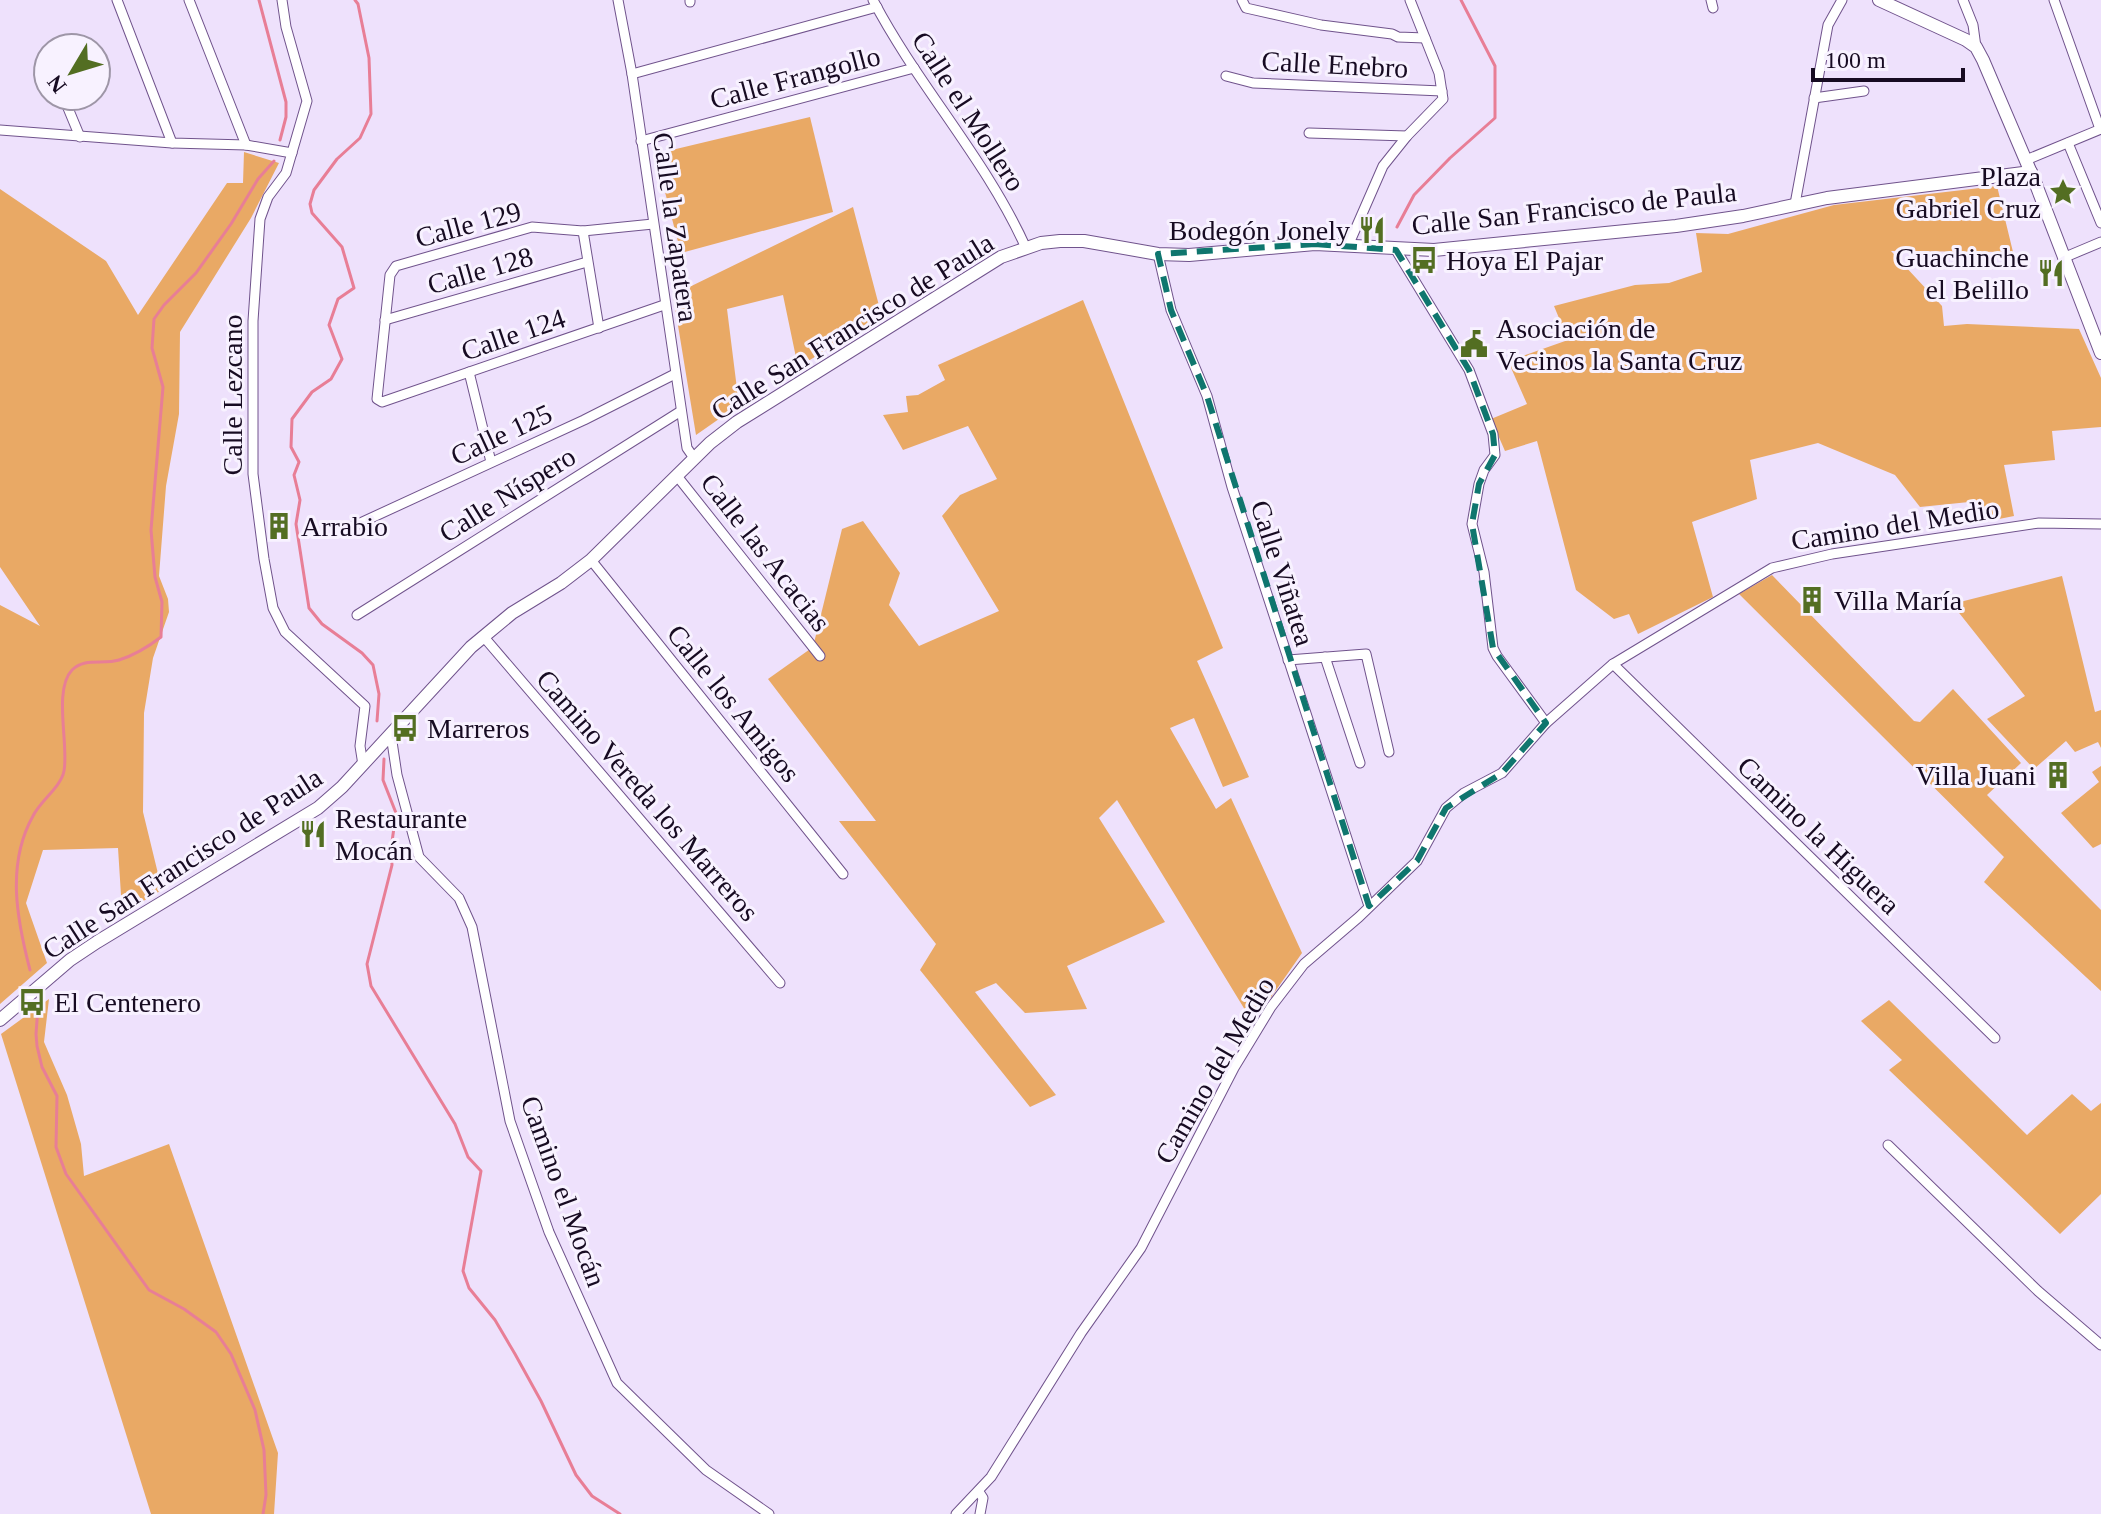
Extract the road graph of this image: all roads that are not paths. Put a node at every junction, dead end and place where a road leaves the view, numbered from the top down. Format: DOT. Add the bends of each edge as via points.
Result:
graph roads {
  1 [pos="117,0"];
  2 [pos="189,0"];
  3 [pos="282,0"];
  4 [pos="618,0"];
  5 [pos="1242,0"];
  6 [pos="1410,0"];
  7 [pos="1842,0"];
  8 [pos="1879,0"];
  9 [pos="1963,0"];
  10 [pos="2054,0"];
  11 [pos="875,4"];
  12 [pos="1425,38"];
  13 [pos="1976,47"];
  14 [pos="914,68"];
  15 [pos="632,74"];
  16 [pos="1226,76"];
  17 [pos="1442,91"];
  18 [pos="1864,91"];
  19 [pos="1814,98"];
  20 [pos="70,112"];
  21 [pos="2101,129"];
  22 [pos="0,130"];
  23 [pos="1309,133"];
  24 [pos="1407,136"];
  25 [pos="80,137"];
  26 [pos="641,141"];
  27 [pos="172,143"];
  28 [pos="2068,143"];
  29 [pos="246,145"];
  30 [pos="292,153"];
  31 [pos="2028,166"];
  32 [pos="1795,204"];
  33 [pos="2101,223"];
  34 [pos="653,224"];
  35 [pos="583,231"];
  36 [pos="2101,242"];
  37 [pos="1348,246"];
  38 [pos="1026,248"];
  39 [pos="1396,250"];
  40 [pos="1158,254"];
  41 [pos="2063,258"];
  42 [pos="587,262"];
  43 [pos="664,305"];
  44 [pos="385,320"];
  45 [pos="599,328"];
  46 [pos="2101,353"];
  47 [pos="469,372"];
  48 [pos="675,374"];
  49 [pos="681,411"];
  50 [pos="694,458"];
  51 [pos="491,462"];
  52 [pos="677,476"];
  53 [pos="2101,524"];
  54 [pos="345,530"];
  55 [pos="591,560"];
  56 [pos="357,615"];
  57 [pos="483,636"];
  58 [pos="820,656"];
  59 [pos="1325,657"];
  60 [pos="1288,660"];
  61 [pos="1613,664"];
  62 [pos="1546,723"];
  63 [pos="391,735"];
  64 [pos="1389,752"];
  65 [pos="1360,763"];
  66 [pos="363,765"];
  67 [pos="843,874"];
  68 [pos="1369,906"];
  69 [pos="780,983"];
  70 [pos="0,1020"];
  71 [pos="1995,1038"];
  72 [pos="1888,1145"];
  73 [pos="2101,1345"];
  74 [pos="979,1492"];
  75 [pos="769,1514"];
  76 [pos="956,1514"];
  77 [pos="980,1514"];
  1 -- 27 [label="street"];
  2 -- 29 [label="street"];
  3 -- 30 [label="street, Calle Lezcano" via="307,101"];
  4 -- 15 [label="street, Calle la Zapatera"];
  5 -- 12 [label="street" via="1246,8 1321,25"];
  6 -- 12 [label="street"];
  7 -- 19 [label="street" via="1828,25"];
  8 -- 13 [label="main road"];
  9 -- 13 [label="street"];
  10 -- 21 [label="street"];
  11 -- 14 [label="street, Calle el Mollero"];
  11 -- 15 [label="street"];
  12 -- 17 [label="street"];
  13 -- 31 [label="main road"];
  14 -- 26 [label="street, Calle Frangollo"];
  14 -- 38 [label="street, Calle el Mollero" via="1010,213"];
  15 -- 26 [label="street, Calle la Zapatera"];
  16 -- 17 [label="street, Calle Enebro" via="1253,83"];
  17 -- 24 [label="street" via="1437,108"];
  18 -- 19 [label="street"];
  19 -- 32 [label="street"];
  20 -- 25 [label="street"];
  21 -- 28 [label="street"];
  22 -- 25 [label="street"];
  23 -- 24 [label="street"];
  24 -- 37 [label="street" via="1379,173"];
  25 -- 27 [label="street"];
  26 -- 34 [label="street, Calle la Zapatera"];
  27 -- 29 [label="street"];
  28 -- 31 [label="street"];
  28 -- 33 [label="street"];
  29 -- 30 [label="street"];
  30 -- 66 [label="street, Calle Lezcano" via="260,219 253,321 253,474 273,608 285,632 365,706"];
  31 -- 32 [label="main road, Calle San Francisco de Paula"];
  31 -- 41 [label="main road"];
  32 -- 39 [label="main road, Calle San Francisco de Paula" via="1676,226"];
  34 -- 35 [label="street, Calle 129"];
  34 -- 43 [label="street, Calle la Zapatera"];
  35 -- 42 [label="street"];
  35 -- 44 [label="street, Calle 129" via="532,227 392,270"];
  36 -- 41 [label="street"];
  37 -- 39 [label="main road, Calle San Francisco de Paula"];
  37 -- 40 [label="main road, Calle San Francisco de Paula"];
  38 -- 40 [label="main road, Calle San Francisco de Paula" via="1084,241"];
  38 -- 50 [label="main road, Calle San Francisco de Paula" via="1001,257 751,414"];
  39 -- 62 [label="street" via="1469,370 1493,434 1495,455 1479,484 1472,524 1493,648"];
  40 -- 60 [label="street, Calle Viñatea" via="1171,310 1207,396"];
  41 -- 46 [label="main road"];
  42 -- 44 [label="street, Calle 128"];
  42 -- 45 [label="street"];
  43 -- 45 [label="street, Calle 124"];
  43 -- 48 [label="street, Calle la Zapatera"];
  44 -- 47 [label="street, Calle 124" via="377,399 382,402"];
  45 -- 47 [label="street, Calle 124"];
  47 -- 51 [label="street"];
  48 -- 49 [label="street, Calle la Zapatera"];
  48 -- 51 [label="street, Calle 125"];
  49 -- 50 [label="street, Calle la Zapatera" via="687,448"];
  49 -- 56 [label="street, Calle Níspero"];
  50 -- 52 [label="main road, Calle San Francisco de Paula"];
  51 -- 54 [label="street, Calle 125"];
  52 -- 55 [label="main road, Calle San Francisco de Paula"];
  52 -- 58 [label="street, Calle las Acacias"];
  53 -- 61 [label="street, Camino del Medio" via="2039,523 1783,564"];
  55 -- 57 [label="main road, Calle San Francisco de Paula"];
  55 -- 67 [label="street, Calle los Amigos"];
  57 -- 63 [label="main road, Calle San Francisco de Paula"];
  57 -- 69 [label="street, Camino Vereda los Marreros"];
  59 -- 60 [label="street"];
  59 -- 64 [label="street" via="1366,654"];
  59 -- 65 [label="street"];
  60 -- 68 [label="street, Calle Viñatea"];
  61 -- 62 [label="street, Camino del Medio"];
  61 -- 71 [label="street, Camino la Higuera"];
  62 -- 68 [label="street, Camino del Medio" via="1502,773 1446,808 1417,861"];
  63 -- 66 [label="main road, Calle San Francisco de Paula"];
  63 -- 75 [label="street, Camino el Mocán" via="419,857 459,898 472,927 510,1121 549,1232 617,1383 706,1470"];
  66 -- 70 [label="main road, Calle San Francisco de Paula" via="306,816 97,942"];
  68 -- 74 [label="street, Camino del Medio" via="1304,964 1271,1007 1141,1248"];
  72 -- 73 [label="street"];
  74 -- 76 [label="street, Camino del Medio"];
  74 -- 77 [label="street"];
}
